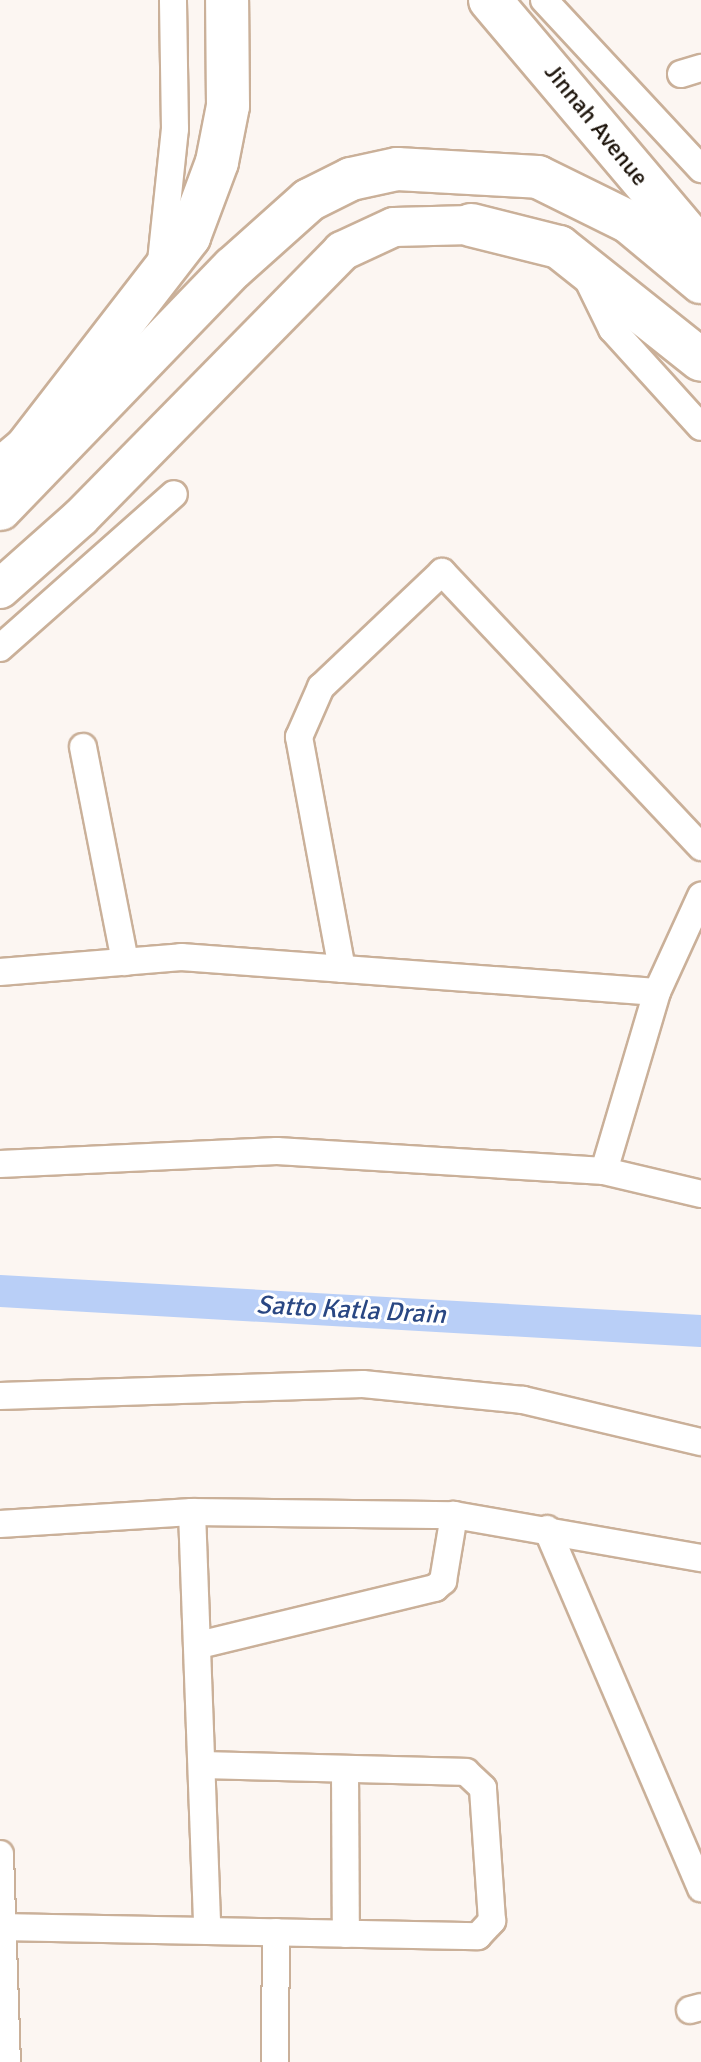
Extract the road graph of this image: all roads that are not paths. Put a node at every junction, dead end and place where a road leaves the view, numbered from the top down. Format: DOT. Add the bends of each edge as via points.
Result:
graph roads {
  1 [pos="173,0"];
  2 [pos="227,0"];
  3 [pos="490,0"];
  4 [pos="544,0"];
  5 [pos="701,169"];
  6 [pos="471,225"];
  7 [pos="701,250"];
  8 [pos="578,260"];
  9 [pos="160,275"];
  10 [pos="701,282"];
  11 [pos="701,360"];
  12 [pos="701,427"];
  13 [pos="0,470"];
  14 [pos="174,494"];
  15 [pos="0,509"];
  16 [pos="0,589"];
  17 [pos="0,648"];
  18 [pos="83,747"];
  19 [pos="701,847"];
  20 [pos="701,896"];
  21 [pos="125,962"];
  22 [pos="342,969"];
  23 [pos="0,972"];
  24 [pos="657,992"];
  25 [pos="0,1164"];
  26 [pos="604,1171"];
  27 [pos="701,1194"];
  28 [pos="0,1396"];
  29 [pos="701,1442"];
  30 [pos="192,1512"];
  31 [pos="454,1515"];
  32 [pos="0,1524"];
  33 [pos="547,1529"];
  34 [pos="701,1558"];
  35 [pos="199,1645"];
  36 [pos="206,1765"];
  37 [pos="345,1769"];
  38 [pos="0,1854"];
  39 [pos="701,1888"];
  40 [pos="2,1927"];
  41 [pos="207,1931"];
  42 [pos="276,1932"];
  43 [pos="346,1934"];
  44 [pos="7,2062"];
  45 [pos="275,2062"];
  1 -- 9 [label="street" via="175,129"];
  2 -- 9 [label="main road" via="228,106 217,162 189,237"];
  3 -- 7 [label="main road, Jinnah Avenue"];
  4 -- 5 [label="street"];
  6 -- 8 [label="main road" via="533,238"];
  6 -- 16 [label="main road" via="394,227 342,251 81,517"];
  8 -- 11 [label="main road"];
  8 -- 12 [label="street" via="612,329"];
  9 -- 13 [label="main road" via="26,448"];
  10 -- 15 [label="main road" via="629,222 538,177 397,169 351,179 309,200 233,268"];
  14 -- 17 [label="street"];
  18 -- 21 [label="street"];
  19 -- 22 [label="street" via="442,572 321,687 299,737"];
  20 -- 24 [label="street"];
  21 -- 22 [label="street" via="181,957"];
  21 -- 23 [label="street"];
  22 -- 24 [label="street"];
  24 -- 26 [label="street"];
  25 -- 26 [label="street" via="277,1151"];
  26 -- 27 [label="street"];
  28 -- 29 [label="street" via="363,1384 523,1400"];
  30 -- 31 [label="street"];
  30 -- 32 [label="street"];
  30 -- 35 [label="street"];
  31 -- 33 [label="street"];
  31 -- 35 [label="street" via="443,1581 435,1588"];
  33 -- 34 [label="street"];
  33 -- 39 [label="street"];
  35 -- 36 [label="street"];
  36 -- 37 [label="street"];
  36 -- 41 [label="street"];
  37 -- 43 [label="street"];
  37 -- 43 [label="street" via="466,1772 478,1781 492,1921 478,1936"];
  38 -- 40 [label="street"];
  40 -- 41 [label="street"];
  40 -- 44 [label="street"];
  41 -- 42 [label="street"];
  42 -- 43 [label="street"];
  42 -- 45 [label="street"];
}
